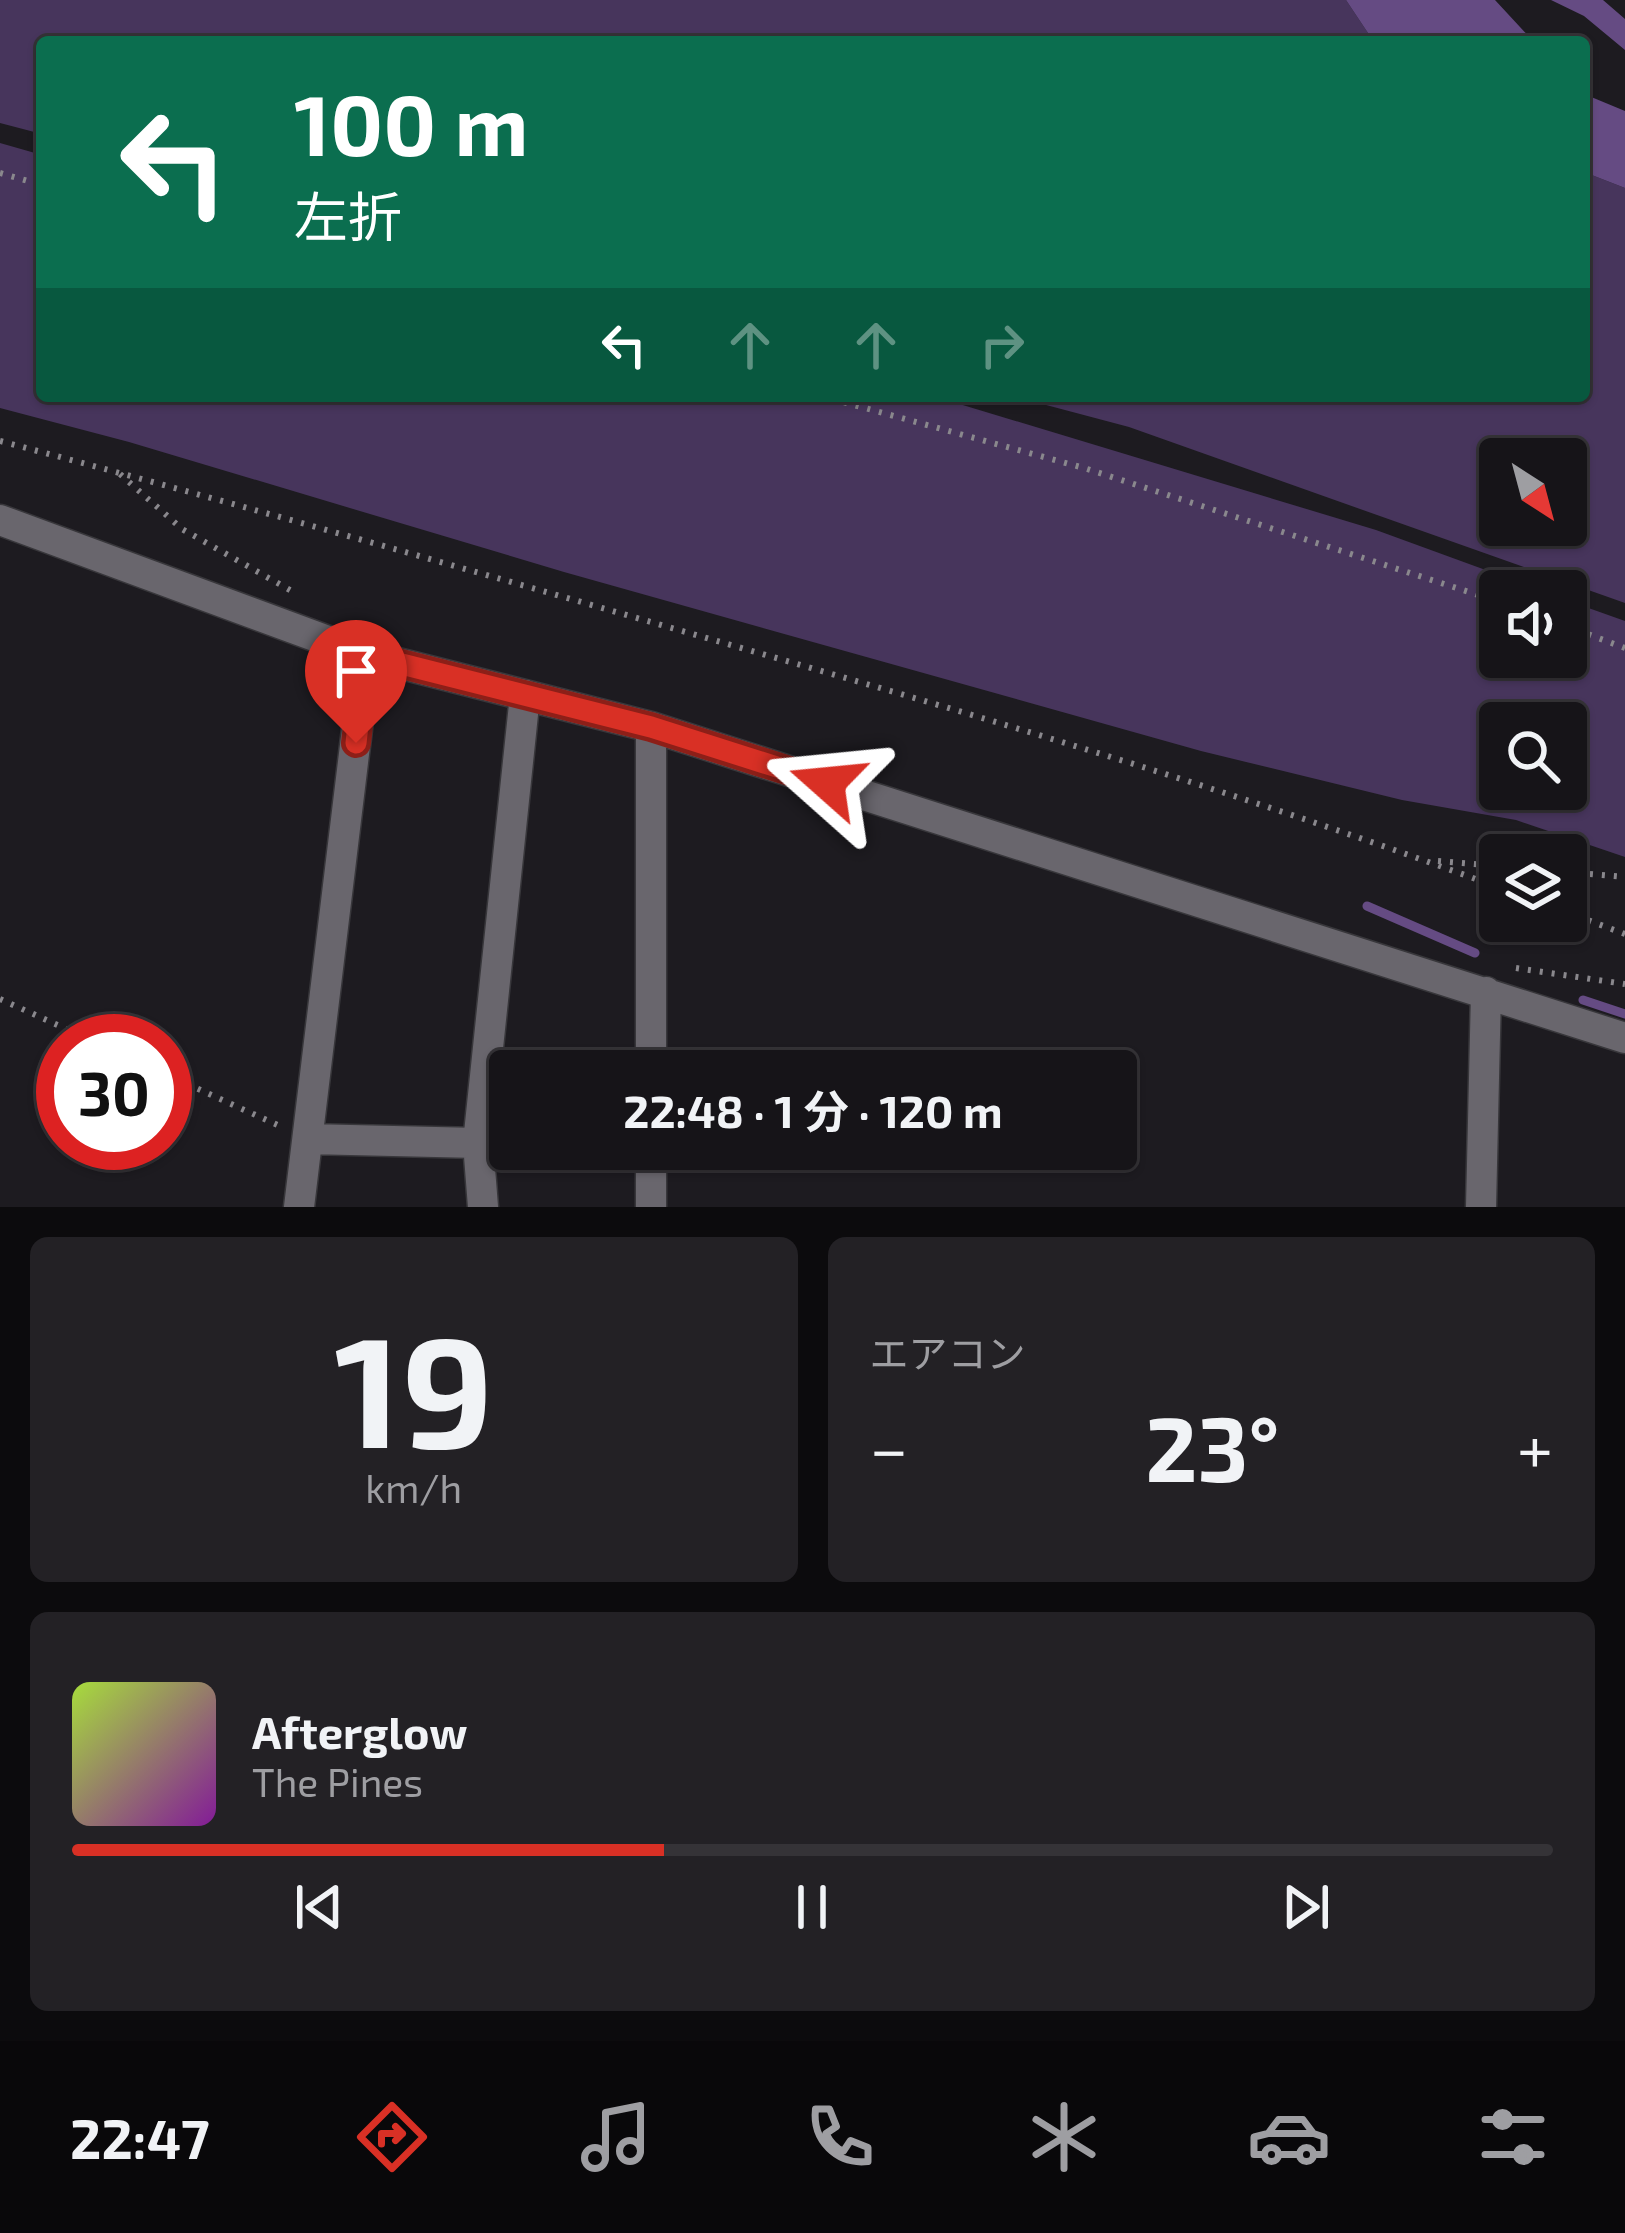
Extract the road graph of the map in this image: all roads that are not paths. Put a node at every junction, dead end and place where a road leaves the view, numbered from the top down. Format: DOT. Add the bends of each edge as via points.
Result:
graph roads {
  1 [pos="0,520"];
  2 [pos="366,655"];
  3 [pos="525,695"];
  4 [pos="651,727"];
  5 [pos="1486,992"];
  6 [pos="1625,1038"];
  7 [pos="651,1050"];
  8 [pos="308,1139"];
  9 [pos="489,1142"];
  10 [pos="478,1143"];
  11 [pos="651,1170"];
  12 [pos="299,1207"];
  13 [pos="483,1207"];
  14 [pos="651,1207"];
  15 [pos="1481,1207"];
  1 -- 2 [label="street"];
  2 -- 3 [label="street"];
  2 -- 8 [label="street"];
  3 -- 4 [label="street"];
  3 -- 10 [label="street"];
  4 -- 5 [label="street"];
  4 -- 7 [label="street"];
  5 -- 6 [label="street"];
  5 -- 15 [label="street"];
  8 -- 10 [label="street"];
  8 -- 12 [label="street"];
  9 -- 10 [label="street"];
  10 -- 13 [label="street"];
  11 -- 14 [label="street"];
}
